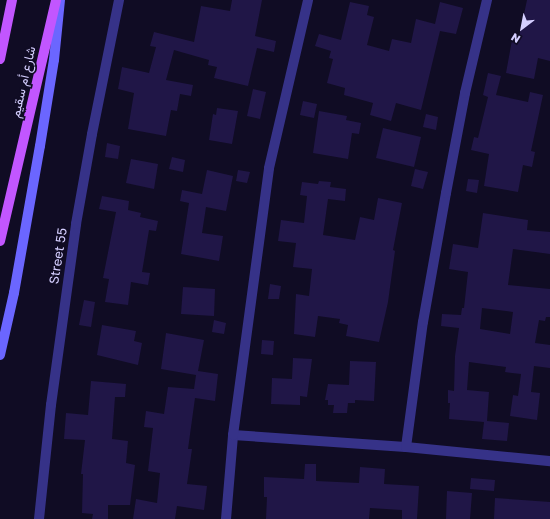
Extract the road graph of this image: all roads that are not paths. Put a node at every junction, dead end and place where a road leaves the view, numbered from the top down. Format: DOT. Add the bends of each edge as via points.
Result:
graph roads {
  1 [pos="12,0"];
  2 [pos="56,0"];
  3 [pos="60,0"];
  4 [pos="119,0"];
  5 [pos="308,0"];
  6 [pos="487,0"];
  7 [pos="0,59"];
  8 [pos="0,241"];
  9 [pos="0,356"];
  10 [pos="234,435"];
  11 [pos="406,448"];
  12 [pos="550,461"];
  13 [pos="39,519"];
  14 [pos="226,519"];
  1 -- 7 [label="main road"];
  2 -- 8 [label="main road, شارع أم سقيم"];
  3 -- 9 [label="main road" via="54,60 40,146"];
  4 -- 13 [label="street, Street 55" via="75,232 51,405"];
  5 -- 10 [label="street" via="269,168"];
  6 -- 11 [label="street" via="465,93 439,231 423,322"];
  10 -- 11 [label="street"];
  10 -- 14 [label="street"];
  11 -- 12 [label="street"];
}
